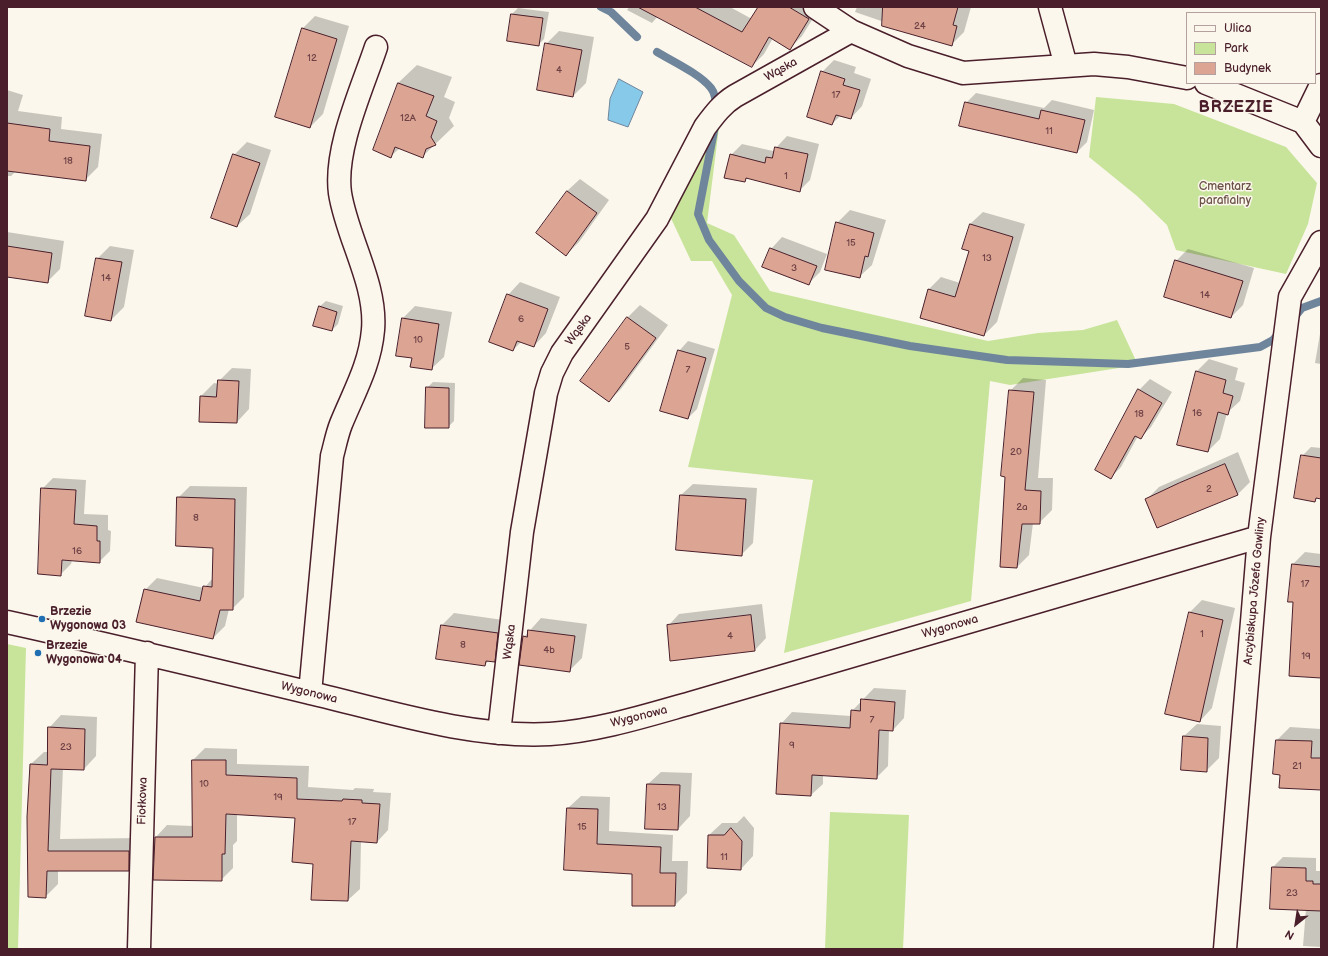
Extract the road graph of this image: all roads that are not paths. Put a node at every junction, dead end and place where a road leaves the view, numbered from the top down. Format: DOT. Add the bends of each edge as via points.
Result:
graph roads {
  1 [pos="815,7"];
  2 [pos="1050,7"];
  3 [pos="851,31"];
  4 [pos="376,47"];
  5 [pos="1066,66"];
  6 [pos="1186,78"];
  7 [pos="1208,84"];
  8 [pos="1321,85"];
  9 [pos="1303,122"];
  10 [pos="1321,146"];
  11 [pos="1321,242"];
  12 [pos="1259,537"];
  13 [pos="7,622"];
  14 [pos="147,653"];
  15 [pos="310,693"];
  16 [pos="499,733"];
  17 [pos="138,949"];
  18 [pos="1225,949"];
  1 -- 3 [label="street"];
  2 -- 5 [label="street"];
  3 -- 5 [label="street" via="908,56 963,73"];
  3 -- 16 [label="street, Wąska" via="725,103 705,127 657,219 562,353 546,393 522,532"];
  4 -- 15 [label="street" via="341,149 338,174 345,213 373,310 373,329 364,373 341,425 332,456"];
  5 -- 6 [label="street" via="1094,64 1128,67"];
  7 -- 9 [label="street"];
  8 -- 9 [label="street"];
  9 -- 10 [label="street"];
  11 -- 12 [label="street, Arcybiskupa Józefa Gawliny" via="1290,296"];
  12 -- 16 [label="street, Wygonowa" via="615,724 551,734"];
  12 -- 18 [label="street, Arcybiskupa Józefa Gawliny"];
  13 -- 14 [label="street, Wygonowa"];
  14 -- 15 [label="street, Wygonowa"];
  14 -- 17 [label="street, Fiołkowa"];
  15 -- 16 [label="street, Wygonowa" via="412,718"];
}
